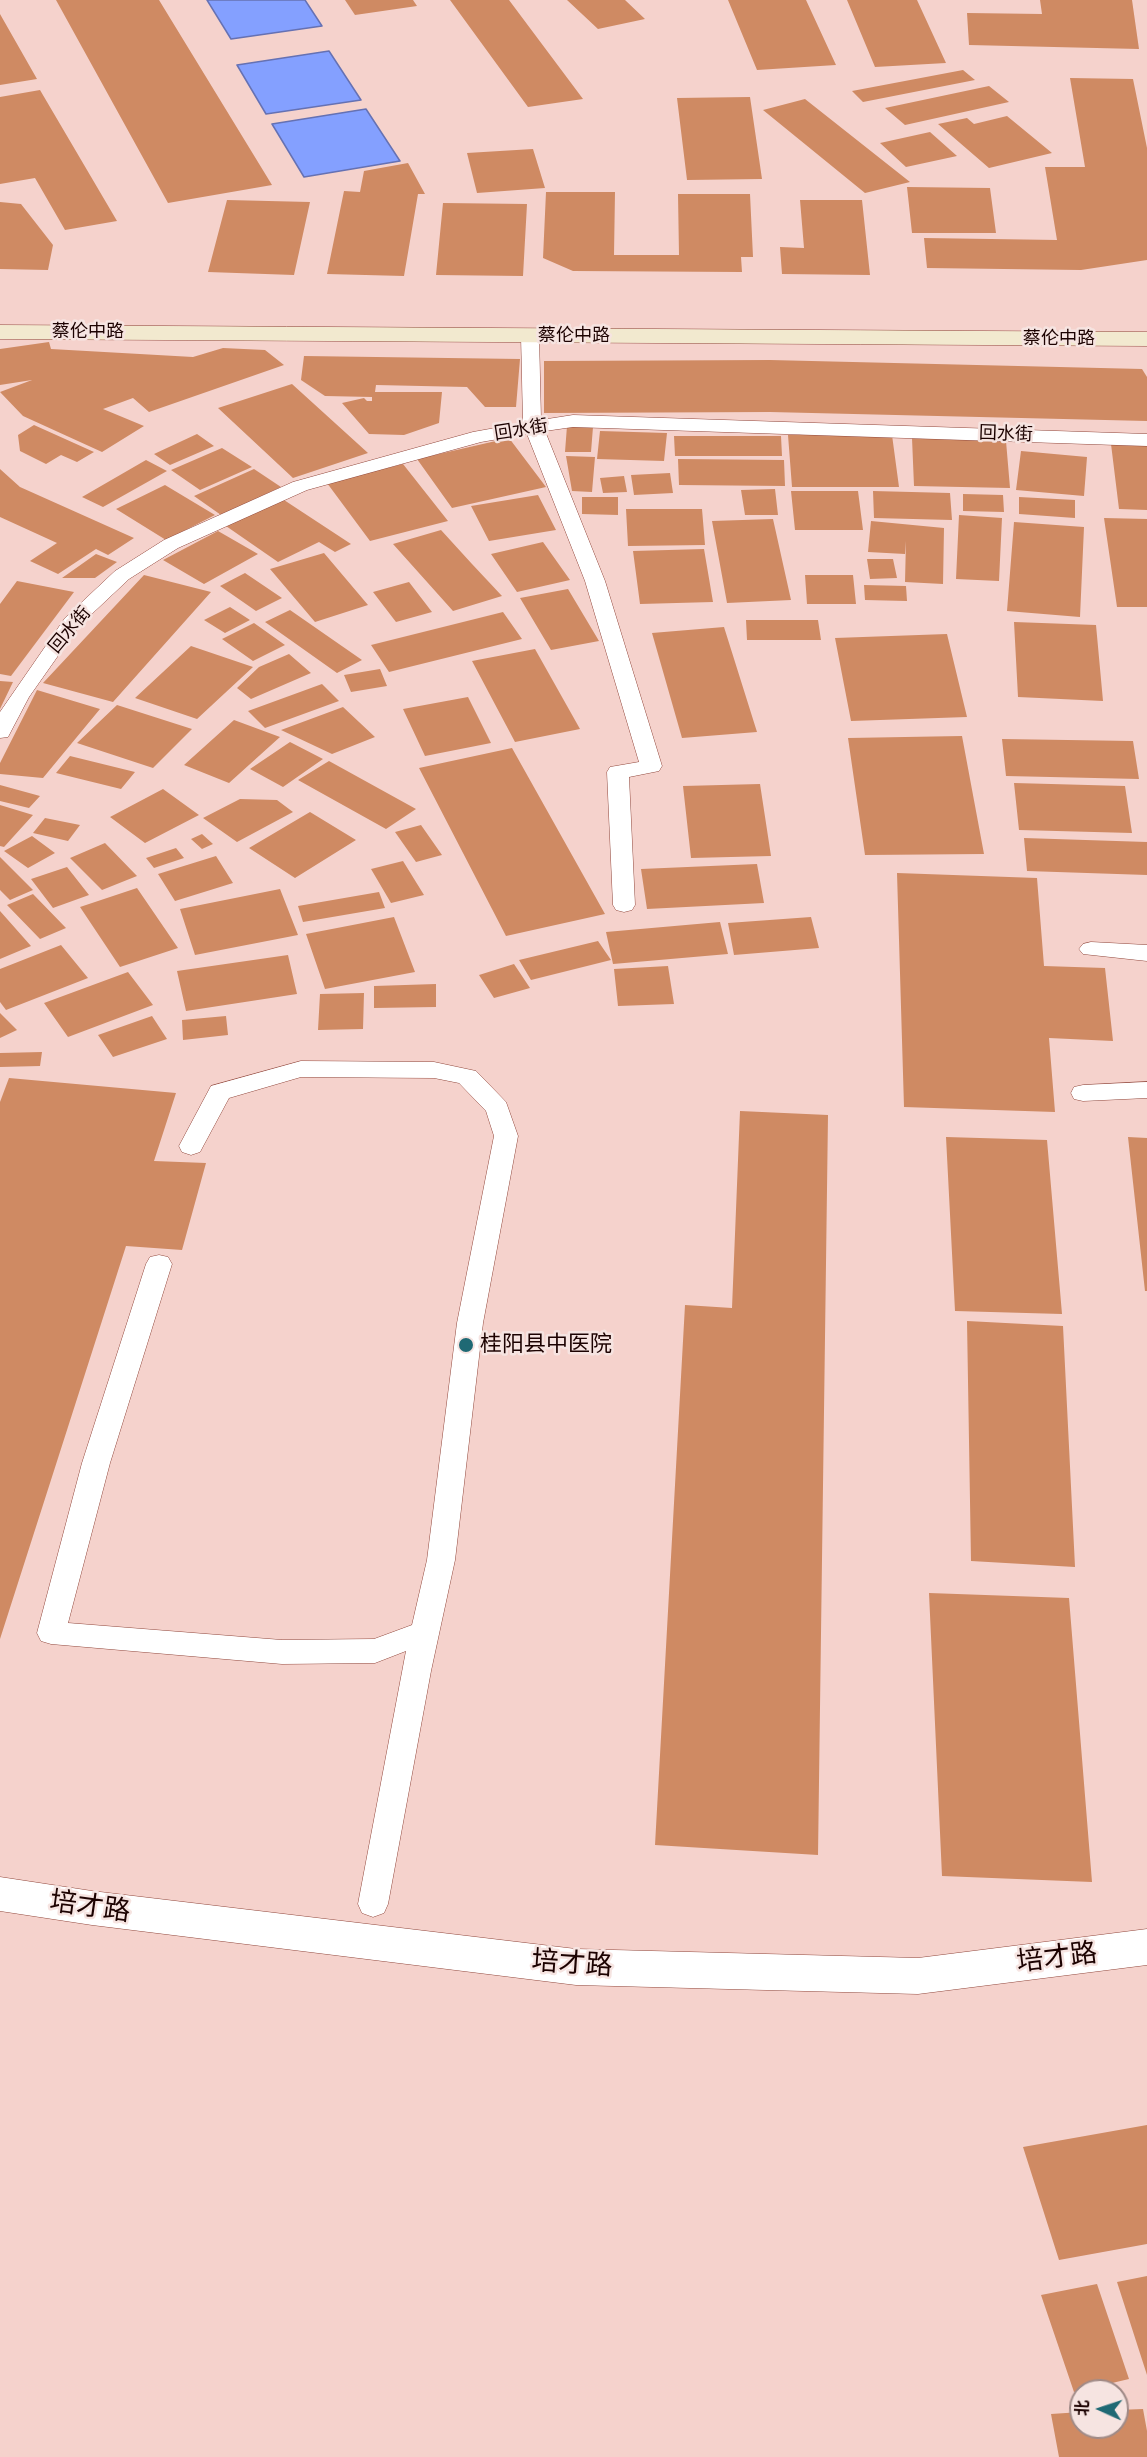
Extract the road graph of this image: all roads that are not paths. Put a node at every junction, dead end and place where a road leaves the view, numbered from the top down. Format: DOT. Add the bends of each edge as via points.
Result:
graph roads {
  1 [pos="0,332"];
  2 [pos="530,335"];
  3 [pos="1147,339"];
  4 [pos="1147,440"];
  5 [pos="0,732"];
  6 [pos="624,905"];
  7 [pos="1091,949"];
  8 [pos="1147,953"];
  9 [pos="1147,1090"];
  10 [pos="1083,1093"];
  11 [pos="191,1146"];
  12 [pos="159,1264"];
  13 [pos="425,1632"];
  14 [pos="0,1894"];
  15 [pos="374,1904"];
  16 [pos="1147,1947"];
  1 -- 2 [label="main road, 蔡伦中路"];
  2 -- 3 [label="main road, 蔡伦中路"];
  2 -- 6 [label="lane" via="532,423 596,581 651,766 618,772"];
  4 -- 5 [label="lane, 回水街" via="573,422 480,436 300,486 171,544 122,575 72,622 19,697"];
  7 -- 8 [label="lane"];
  9 -- 10 [label="lane"];
  11 -- 13 [label="lane" via="220,1092 301,1069 434,1070 467,1077 497,1108 506,1136 470,1323 441,1560"];
  12 -- 13 [label="lane" via="96,1463 51,1633 282,1652 375,1651"];
  13 -- 15 [label="lane"];
  14 -- 16 [label="street, 培才路" via="576,1967 918,1976"];
}
